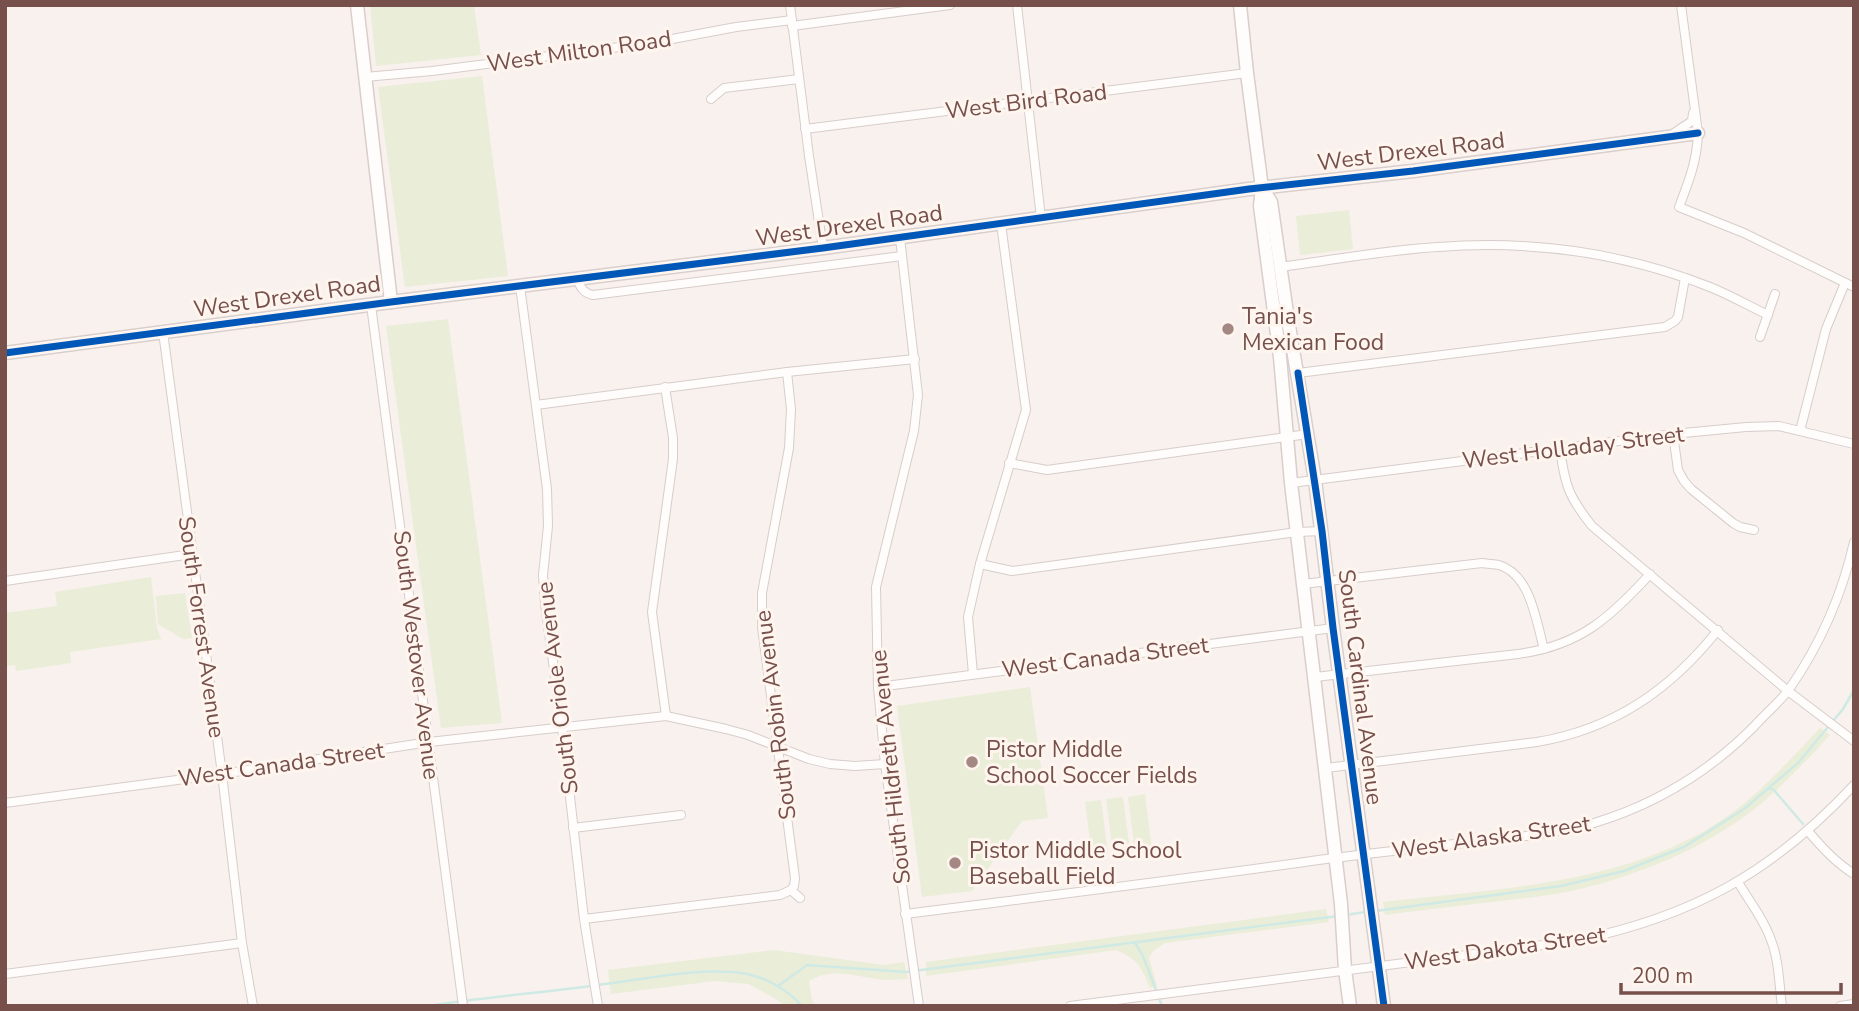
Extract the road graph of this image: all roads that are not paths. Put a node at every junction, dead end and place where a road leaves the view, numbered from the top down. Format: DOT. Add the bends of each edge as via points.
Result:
graph roads {
  1 [pos="357,5"];
  2 [pos="790,5"];
  3 [pos="950,5"];
  4 [pos="1017,5"];
  5 [pos="1240,5"];
  6 [pos="1681,5"];
  7 [pos="792,23"];
  8 [pos="1247,73"];
  9 [pos="365,77"];
  10 [pos="799,79"];
  11 [pos="711,99"];
  12 [pos="1029,101"];
  13 [pos="1695,107"];
  14 [pos="805,129"];
  15 [pos="1698,133"];
  16 [pos="1666,137"];
  17 [pos="1262,188"];
  18 [pos="1041,218"];
  19 [pos="1001,224"];
  20 [pos="900,238"];
  21 [pos="823,248"];
  22 [pos="902,256"];
  23 [pos="1280,267"];
  24 [pos="1685,278"];
  25 [pos="577,279"];
  26 [pos="1849,285"];
  27 [pos="520,286"];
  28 [pos="1775,294"];
  29 [pos="391,302"];
  30 [pos="370,305"];
  31 [pos="1768,315"];
  32 [pos="163,332"];
  33 [pos="1760,337"];
  34 [pos="5,353"];
  35 [pos="915,359"];
  36 [pos="787,372"];
  37 [pos="1298,373"];
  38 [pos="665,387"];
  39 [pos="536,405"];
  40 [pos="1800,431"];
  41 [pos="1308,434"];
  42 [pos="1673,434"];
  43 [pos="1288,437"];
  44 [pos="1854,444"];
  45 [pos="1560,449"];
  46 [pos="1009,463"];
  47 [pos="1315,480"];
  48 [pos="1291,483"];
  49 [pos="1754,530"];
  50 [pos="1322,531"];
  51 [pos="1297,532"];
  52 [pos="1854,542"];
  53 [pos="192,554"];
  54 [pos="980,564"];
  55 [pos="1650,574"];
  56 [pos="5,581"];
  57 [pos="1328,581"];
  58 [pos="1303,584"];
  59 [pos="1333,628"];
  60 [pos="1718,630"];
  61 [pos="1308,631"];
  62 [pos="1544,649"];
  63 [pos="973,674"];
  64 [pos="1340,674"];
  65 [pos="1315,677"];
  66 [pos="878,687"];
  67 [pos="1788,691"];
  68 [pos="666,716"];
  69 [pos="562,727"];
  70 [pos="1854,741"];
  71 [pos="429,743"];
  72 [pos="778,748"];
  73 [pos="885,764"];
  74 [pos="1352,765"];
  75 [pos="1326,768"];
  76 [pos="222,774"];
  77 [pos="1854,785"];
  78 [pos="5,803"];
  79 [pos="681,815"];
  80 [pos="573,828"];
  81 [pos="1808,831"];
  82 [pos="1364,854"];
  83 [pos="1336,858"];
  84 [pos="1854,874"];
  85 [pos="1738,882"];
  86 [pos="791,890"];
  87 [pos="800,898"];
  88 [pos="905,914"];
  89 [pos="584,919"];
  90 [pos="242,943"];
  91 [pos="1379,965"];
  92 [pos="1345,970"];
  93 [pos="5,974"];
  94 [pos="1854,1004"];
  95 [pos="253,1006"];
  96 [pos="463,1006"];
  97 [pos="598,1006"];
  98 [pos="919,1006"];
  99 [pos="1070,1006"];
  100 [pos="1350,1006"];
  101 [pos="1384,1006"];
  102 [pos="1782,1006"];
  103 [pos="1840,1006"];
  1 -- 9 [label="street"];
  2 -- 7 [label="street"];
  3 -- 7 [label="street, West Milton Road"];
  4 -- 12 [label="street"];
  5 -- 8 [label="street, South Cardinal Avenue"];
  6 -- 13 [label="street"];
  7 -- 9 [label="street, West Milton Road"];
  7 -- 10 [label="street"];
  8 -- 12 [label="street, West Bird Road"];
  8 -- 17 [label="street, South Cardinal Avenue"];
  9 -- 29 [label="street"];
  10 -- 11 [label="street" via="724,88"];
  10 -- 14 [label="street"];
  12 -- 14 [label="street, West Bird Road"];
  12 -- 18 [label="street"];
  13 -- 15 [label="street"];
  13 -- 16 [label="street" via="1692,121"];
  14 -- 21 [label="street"];
  15 -- 16 [label="street, West Drexel Road"];
  15 -- 26 [label="street" via="1698,154 1679,207"];
  16 -- 17 [label="street, West Drexel Road"];
  17 -- 18 [label="street, West Drexel Road"];
  17 -- 23 [label="street, South Cardinal Avenue" via="1271,202"];
  17 -- 43 [label="street, South Cardinal Avenue" via="1259,206"];
  18 -- 19 [label="street, West Drexel Road"];
  19 -- 20 [label="street, West Drexel Road"];
  19 -- 46 [label="street" via="1026,410"];
  20 -- 21 [label="street, West Drexel Road"];
  20 -- 22 [label="street, South Hildreth Avenue"];
  21 -- 25 [label="street, West Drexel Road"];
  22 -- 25 [label="street, West Drexel Road" via="593,295 581,289"];
  22 -- 35 [label="street, South Hildreth Avenue"];
  23 -- 24 [label="street" via="1437,247 1515,245 1592,254"];
  23 -- 37 [label="street, South Cardinal Avenue"];
  24 -- 31 [label="street"];
  24 -- 37 [label="street" via="1678,317 1665,327"];
  25 -- 27 [label="street, West Drexel Road"];
  26 -- 40 [label="street" via="1826,329"];
  27 -- 29 [label="street, West Drexel Road"];
  27 -- 39 [label="street, South Oriole Avenue"];
  28 -- 31 [label="street"];
  29 -- 30 [label="street, West Drexel Road"];
  30 -- 32 [label="street, West Drexel Road"];
  30 -- 71 [label="street, South Westover Avenue"];
  31 -- 33 [label="street"];
  32 -- 34 [label="street, West Drexel Road"];
  32 -- 53 [label="street, South Forrest Avenue"];
  35 -- 36 [label="street"];
  35 -- 66 [label="street, South Hildreth Avenue" via="918,396 914,431 876,587"];
  36 -- 38 [label="street"];
  36 -- 72 [label="street, South Robin Avenue" via="789,448 762,593"];
  37 -- 41 [label="street, South Cardinal Avenue"];
  38 -- 39 [label="street"];
  38 -- 68 [label="street" via="673,459 652,612"];
  39 -- 69 [label="street, South Oriole Avenue" via="547,489 545,604"];
  40 -- 42 [label="street, West Holladay Street" via="1780,426"];
  40 -- 44 [label="street, West Holladay Street"];
  41 -- 43 [label="street"];
  41 -- 47 [label="street, South Cardinal Avenue"];
  42 -- 45 [label="street, West Holladay Street"];
  42 -- 49 [label="street" via="1678,470 1691,489 1733,523"];
  43 -- 46 [label="street" via="1047,470"];
  43 -- 48 [label="street, South Cardinal Avenue"];
  45 -- 47 [label="street, West Holladay Street"];
  45 -- 55 [label="street" via="1564,480 1576,505 1592,526"];
  46 -- 54 [label="street"];
  47 -- 48 [label="street, West Holladay Street"];
  47 -- 50 [label="street, South Cardinal Avenue"];
  48 -- 51 [label="street, South Cardinal Avenue"];
  50 -- 51 [label="street"];
  50 -- 57 [label="street, South Cardinal Avenue"];
  51 -- 54 [label="street" via="1012,571"];
  51 -- 58 [label="street, South Cardinal Avenue"];
  52 -- 67 [label="street, West Alaska Street" via="1821,638"];
  53 -- 56 [label="street"];
  53 -- 76 [label="street, South Forrest Avenue"];
  54 -- 63 [label="street" via="968,617"];
  55 -- 60 [label="street"];
  55 -- 62 [label="street" via="1594,627"];
  57 -- 58 [label="street"];
  57 -- 59 [label="street, South Cardinal Avenue"];
  57 -- 62 [label="street" via="1482,563 1500,565 1525,588"];
  58 -- 61 [label="street, South Cardinal Avenue"];
  59 -- 61 [label="street, West Canada Street"];
  59 -- 64 [label="street, South Cardinal Avenue"];
  60 -- 67 [label="street"];
  60 -- 74 [label="street" via="1692,662 1657,692 1585,730 1537,742"];
  61 -- 63 [label="street, West Canada Street"];
  61 -- 65 [label="street, South Cardinal Avenue"];
  62 -- 64 [label="street"];
  63 -- 66 [label="street, West Canada Street"];
  64 -- 65 [label="street"];
  64 -- 74 [label="street, South Cardinal Avenue"];
  65 -- 75 [label="street, South Cardinal Avenue"];
  66 -- 73 [label="street, South Hildreth Avenue"];
  67 -- 70 [label="street"];
  67 -- 82 [label="street, West Alaska Street" via="1713,763 1646,805 1592,824 1538,834"];
  68 -- 69 [label="street, West Canada Street"];
  68 -- 72 [label="street, West Canada Street" via="748,735"];
  69 -- 71 [label="street, West Canada Street"];
  69 -- 80 [label="street, South Oriole Avenue"];
  71 -- 76 [label="street, West Canada Street"];
  71 -- 96 [label="street, South Westover Avenue"];
  72 -- 73 [label="street, West Canada Street" via="843,766"];
  72 -- 86 [label="street, South Robin Avenue" via="795,878"];
  73 -- 88 [label="street, South Hildreth Avenue"];
  74 -- 75 [label="street"];
  74 -- 82 [label="street, South Cardinal Avenue"];
  75 -- 83 [label="street, South Cardinal Avenue"];
  76 -- 78 [label="street, West Canada Street"];
  76 -- 90 [label="street, South Forrest Avenue"];
  77 -- 81 [label="street, West Dakota Street"];
  79 -- 80 [label="street"];
  80 -- 89 [label="street, South Oriole Avenue"];
  81 -- 84 [label="street"];
  81 -- 85 [label="street, West Dakota Street"];
  82 -- 83 [label="street, West Alaska Street"];
  82 -- 91 [label="street, South Cardinal Avenue"];
  83 -- 88 [label="street, West Alaska Street"];
  83 -- 92 [label="street, South Cardinal Avenue"];
  85 -- 91 [label="street, West Dakota Street" via="1692,906 1612,933"];
  85 -- 102 [label="street" via="1771,939"];
  86 -- 87 [label="street"];
  86 -- 89 [label="street"];
  88 -- 98 [label="street, South Hildreth Avenue"];
  89 -- 97 [label="street, South Oriole Avenue"];
  90 -- 93 [label="street"];
  90 -- 95 [label="street, South Forrest Avenue"];
  91 -- 92 [label="street, West Dakota Street"];
  91 -- 101 [label="street, South Cardinal Avenue"];
  92 -- 99 [label="street, West Dakota Street"];
  92 -- 100 [label="street, South Cardinal Avenue"];
  94 -- 103 [label="street"];
}
